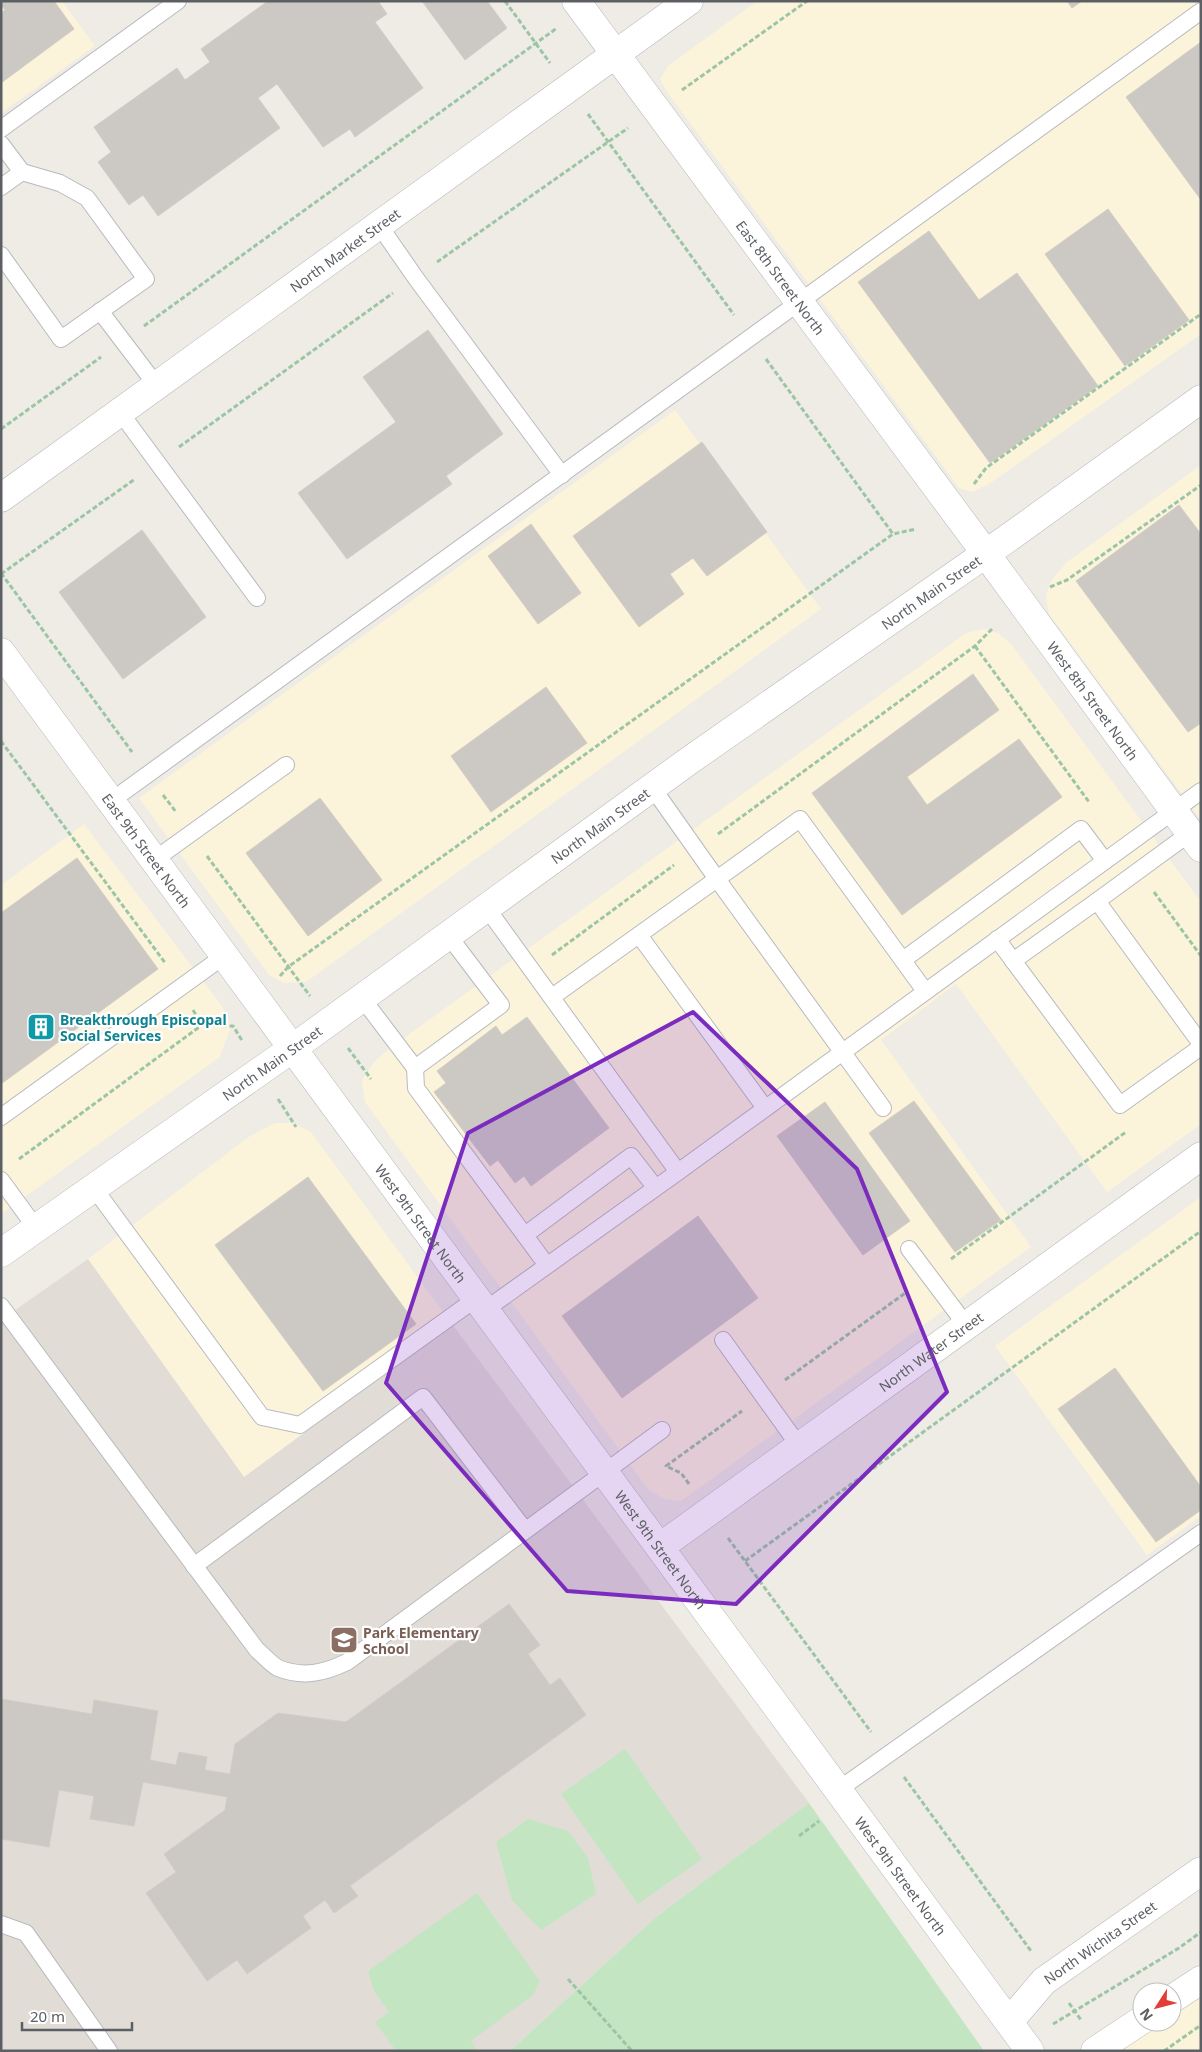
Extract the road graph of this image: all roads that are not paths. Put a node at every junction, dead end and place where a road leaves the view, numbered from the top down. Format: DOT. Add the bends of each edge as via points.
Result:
graph roads {
  1 [pos="178,1"];
  2 [pos="689,1"];
  3 [pos="579,5"];
  4 [pos="1201,11"];
  5 [pos="616,54"];
  6 [pos="1,129"];
  7 [pos="1,144"];
  8 [pos="22,172"];
  9 [pos="1,187"];
  10 [pos="379,225"];
  11 [pos="1,255"];
  12 [pos="799,301"];
  13 [pos="100,311"];
  14 [pos="156,386"];
  15 [pos="1201,399"];
  16 [pos="120,412"];
  17 [pos="562,475"];
  18 [pos="1,498"];
  19 [pos="986,554"];
  20 [pos="258,598"];
  21 [pos="1,652"];
  22 [pos="286,765"];
  23 [pos="652,787"];
  24 [pos="1201,791"];
  25 [pos="111,801"];
  26 [pos="1174,811"];
  27 [pos="1195,841"];
  28 [pos="154,860"];
  29 [pos="1105,861"];
  30 [pos="717,879"];
  31 [pos="1097,901"];
  32 [pos="486,907"];
  33 [pos="448,935"];
  34 [pos="639,935"];
  35 [pos="996,939"];
  36 [pos="224,956"];
  37 [pos="903,960"];
  38 [pos="1013,961"];
  39 [pos="925,991"];
  40 [pos="552,997"];
  41 [pos="362,998"];
  42 [pos="1201,1046"];
  43 [pos="293,1048"];
  44 [pos="841,1052"];
  45 [pos="415,1068"];
  46 [pos="764,1108"];
  47 [pos="883,1108"];
  48 [pos="1,1116"];
  49 [pos="1201,1156"];
  50 [pos="678,1172"];
  51 [pos="1,1180"];
  52 [pos="655,1187"];
  53 [pos="94,1188"];
  54 [pos="36,1228"];
  55 [pos="525,1235"];
  56 [pos="909,1249"];
  57 [pos="1,1253"];
  58 [pos="546,1264"];
  59 [pos="481,1304"];
  60 [pos="1,1306"];
  61 [pos="966,1325"];
  62 [pos="724,1340"];
  63 [pos="662,1430"];
  64 [pos="800,1446"];
  65 [pos="604,1471"];
  66 [pos="525,1530"];
  67 [pos="1201,1533"];
  68 [pos="660,1547"];
  69 [pos="194,1566"];
  70 [pos="843,1796"];
  71 [pos="1201,1871"];
  72 [pos="1,1924"];
  73 [pos="1201,1980"];
  74 [pos="1182,1992"];
  75 [pos="1132,2027"];
  76 [pos="1021,2038"];
  77 [pos="1098,2049"];
  78 [pos="109,2051"];
  1 -- 6 [label="lane"];
  2 -- 5 [label="street, North Market Street"];
  3 -- 5 [label="street, East 8th Street North"];
  4 -- 12 [label="lane"];
  5 -- 10 [label="street, North Market Street"];
  5 -- 12 [label="street, East 8th Street North"];
  7 -- 8 [label="lane"];
  8 -- 9 [label="lane"];
  8 -- 13 [label="lane" via="60,184 87,198 146,279"];
  10 -- 14 [label="street, North Market Street"];
  10 -- 17 [label="lane"];
  11 -- 13 [label="lane" via="61,338"];
  12 -- 17 [label="lane"];
  12 -- 19 [label="street, East 8th Street North"];
  13 -- 14 [label="lane"];
  14 -- 16 [label="street, North Market Street"];
  15 -- 19 [label="street, North Main Street"];
  16 -- 18 [label="street, North Market Street"];
  16 -- 20 [label="lane"];
  17 -- 25 [label="lane"];
  19 -- 23 [label="street, North Main Street"];
  19 -- 26 [label="street, West 8th Street North"];
  21 -- 25 [label="street, East 9th Street North"];
  22 -- 28 [label="lane"];
  23 -- 30 [label="lane"];
  23 -- 32 [label="street, North Main Street"];
  24 -- 26 [label="lane"];
  25 -- 28 [label="street, East 9th Street North"];
  26 -- 27 [label="street, West 8th Street North"];
  26 -- 29 [label="lane"];
  27 -- 31 [label="lane"];
  28 -- 36 [label="street, East 9th Street North"];
  29 -- 35 [label="lane"];
  29 -- 37 [label="lane" via="1081,829"];
  30 -- 34 [label="lane"];
  30 -- 37 [label="lane" via="800,819"];
  30 -- 44 [label="lane"];
  31 -- 38 [label="lane"];
  31 -- 42 [label="lane"];
  32 -- 33 [label="street, North Main Street"];
  32 -- 40 [label="lane"];
  33 -- 41 [label="street, North Main Street"];
  33 -- 45 [label="lane" via="500,1005"];
  34 -- 40 [label="lane"];
  34 -- 46 [label="lane"];
  35 -- 38 [label="lane"];
  35 -- 39 [label="lane"];
  36 -- 43 [label="street, East 9th Street North"];
  36 -- 48 [label="lane"];
  37 -- 39 [label="lane"];
  38 -- 42 [label="lane" via="1120,1105"];
  39 -- 44 [label="lane"];
  40 -- 50 [label="lane"];
  41 -- 43 [label="street, North Main Street"];
  41 -- 45 [label="lane"];
  43 -- 53 [label="street, North Main Street"];
  43 -- 59 [label="street, West 9th Street North"];
  44 -- 46 [label="lane"];
  44 -- 47 [label="lane"];
  45 -- 55 [label="lane" via="416,1088"];
  46 -- 50 [label="lane"];
  49 -- 61 [label="street, North Water Street"];
  50 -- 52 [label="lane"];
  51 -- 54 [label="lane"];
  52 -- 55 [label="lane" via="631,1156"];
  52 -- 58 [label="lane"];
  53 -- 54 [label="street, North Main Street"];
  53 -- 59 [label="lane" via="262,1417 300,1425"];
  54 -- 57 [label="street, North Main Street"];
  55 -- 58 [label="lane"];
  56 -- 61 [label="lane"];
  58 -- 59 [label="lane"];
  59 -- 65 [label="street, West 9th Street North"];
  60 -- 69 [label="lane"];
  61 -- 64 [label="street, North Water Street"];
  62 -- 64 [label="lane"];
  63 -- 65 [label="lane"];
  64 -- 68 [label="street, North Water Street"];
  65 -- 66 [label="lane"];
  65 -- 68 [label="street, West 9th Street North"];
  66 -- 69 [label="lane" via="347,1662 327,1672 302,1674 277,1667 257,1650"];
  66 -- 69 [label="lane" via="423,1397"];
  67 -- 70 [label="lane" via="888,1755"];
  68 -- 70 [label="street, West 9th Street North"];
  70 -- 76 [label="street, West 9th Street North"];
  71 -- 76 [label="street, North Wichita Street" via="1044,1981"];
  72 -- 78 [label="lane" via="26,1933"];
  73 -- 74 [label="street"];
  75 -- 77 [label="street"];
}
